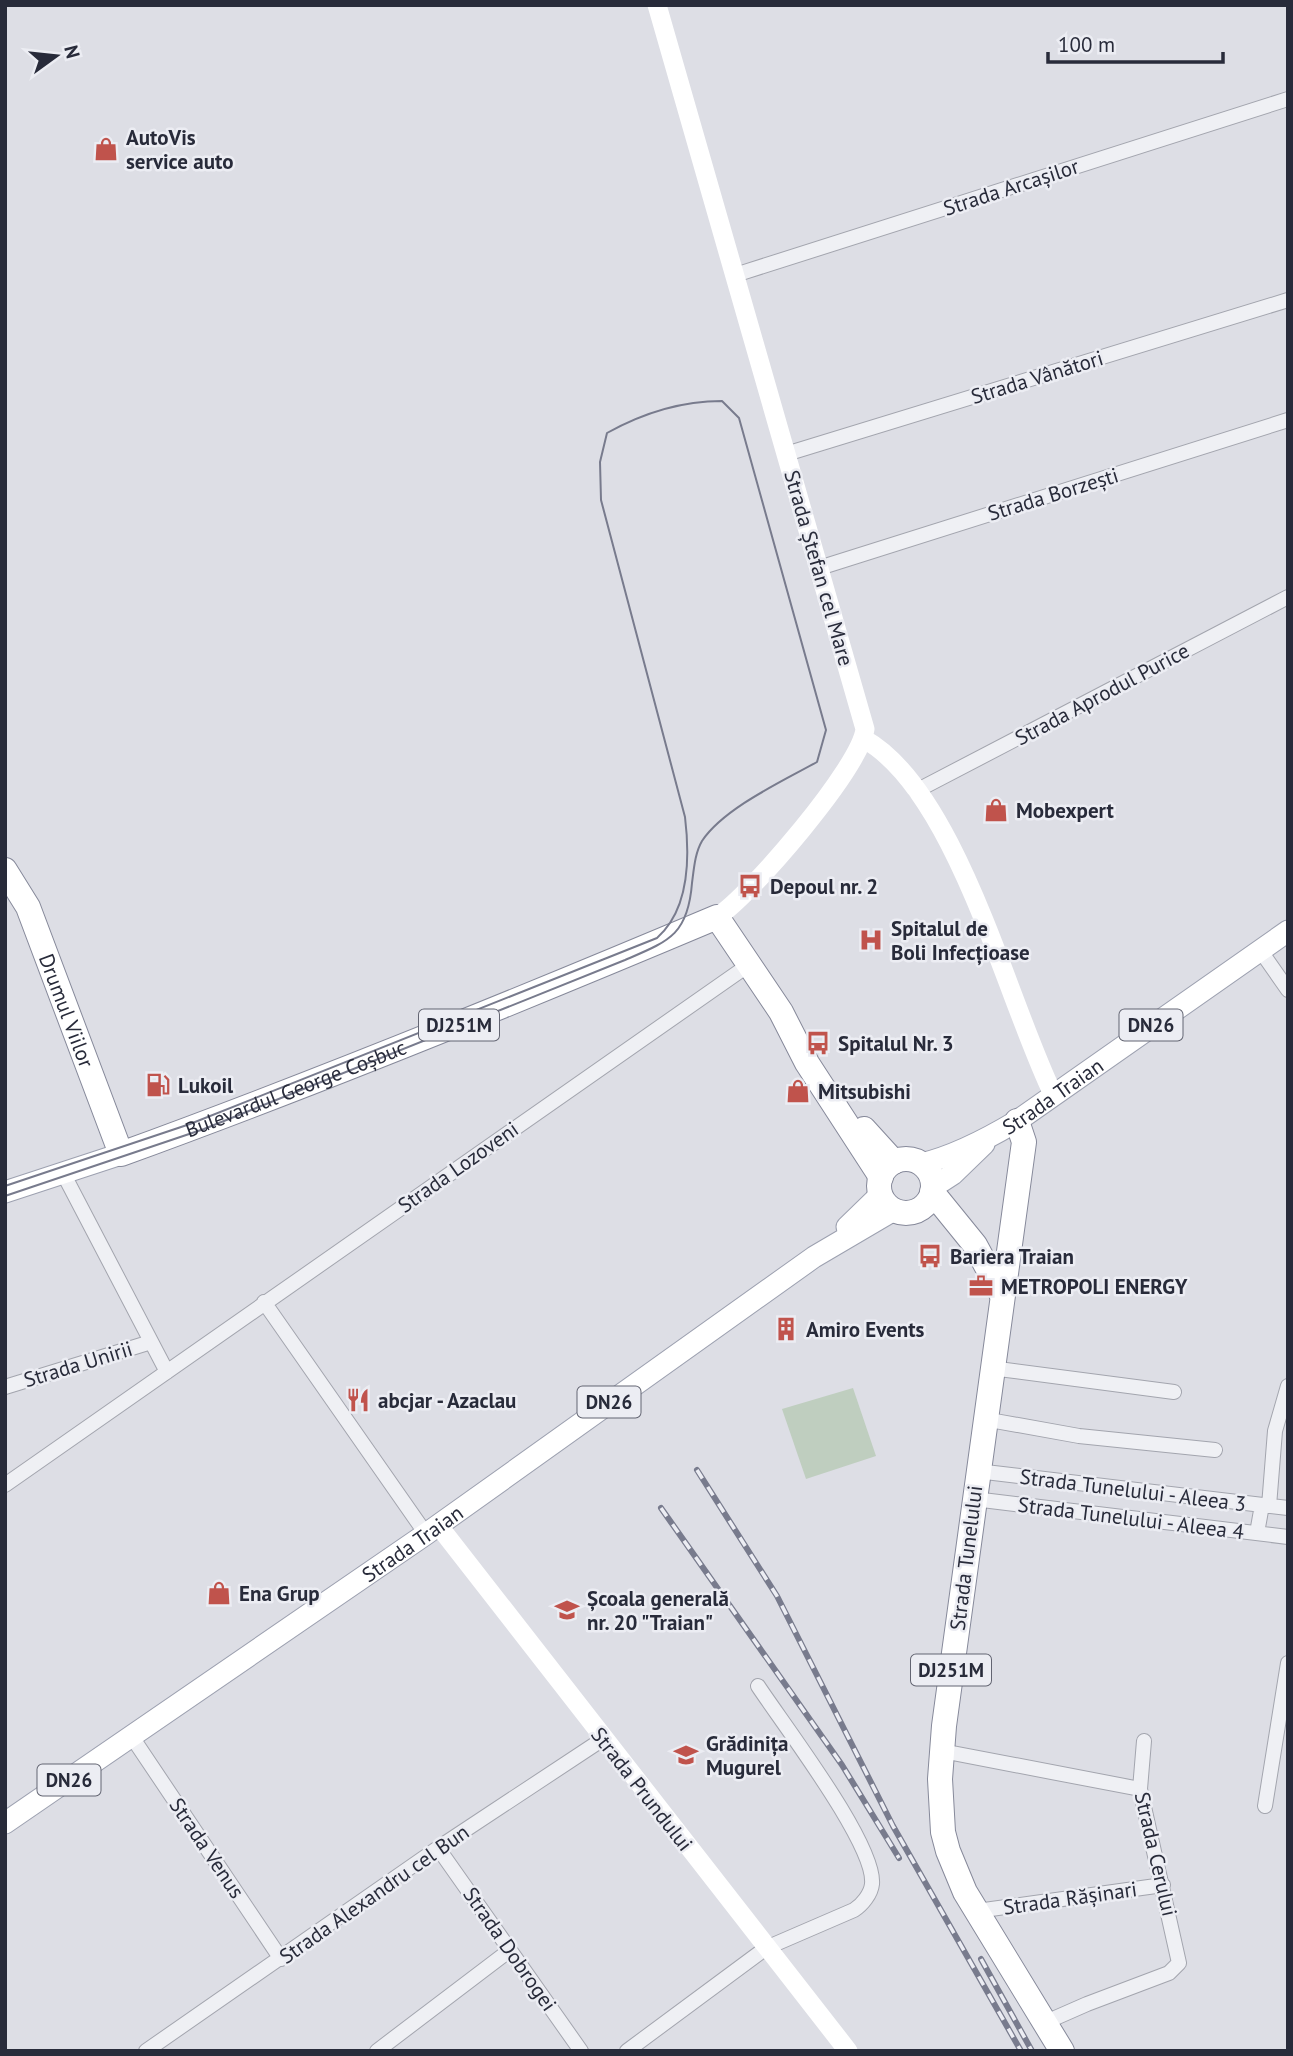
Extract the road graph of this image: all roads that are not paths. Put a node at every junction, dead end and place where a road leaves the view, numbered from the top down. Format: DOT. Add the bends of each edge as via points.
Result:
graph roads {
  1 [pos="657,5"];
  2 [pos="1288,99"];
  3 [pos="735,275"];
  4 [pos="1288,300"];
  5 [pos="1288,420"];
  6 [pos="786,454"];
  7 [pos="819,568"];
  8 [pos="1288,597"];
  9 [pos="864,739"];
  10 [pos="916,791"];
  11 [pos="5,870"];
  12 [pos="717,916"];
  13 [pos="1288,931"];
  14 [pos="1260,950"];
  15 [pos="750,964"];
  16 [pos="1288,990"];
  17 [pos="1053,1094"];
  18 [pos="1017,1121"];
  19 [pos="989,1138"];
  20 [pos="121,1154"];
  21 [pos="921,1164"];
  22 [pos="63,1173"];
  23 [pos="887,1186"];
  24 [pos="5,1192"];
  25 [pos="928,1196"];
  26 [pos="1001,1293"];
  27 [pos="264,1302"];
  28 [pos="151,1342"];
  29 [pos="991,1368"];
  30 [pos="167,1372"];
  31 [pos="1288,1386"];
  32 [pos="5,1387"];
  33 [pos="1174,1392"];
  34 [pos="984,1419"];
  35 [pos="1215,1451"];
  36 [pos="977,1471"];
  37 [pos="5,1485"];
  38 [pos="974,1499"];
  39 [pos="1266,1506"];
  40 [pos="1288,1508"];
  41 [pos="432,1530"];
  42 [pos="1257,1533"];
  43 [pos="1288,1537"];
  44 [pos="1288,1662"];
  45 [pos="758,1686"];
  46 [pos="132,1737"];
  47 [pos="603,1740"];
  48 [pos="1144,1741"];
  49 [pos="942,1751"];
  50 [pos="1140,1789"];
  51 [pos="1265,1806"];
  52 [pos="5,1823"];
  53 [pos="439,1848"];
  54 [pos="1163,1885"];
  55 [pos="977,1911"];
  56 [pos="766,1948"];
  57 [pos="510,1950"];
  58 [pos="281,1959"];
  59 [pos="1046,2022"];
  60 [pos="146,2051"];
  61 [pos="377,2051"];
  62 [pos="581,2051"];
  63 [pos="627,2051"];
  64 [pos="848,2051"];
  65 [pos="1062,2051"];
  1 -- 3 [label="street, Strada Ștefan cel Mare"];
  2 -- 3 [label="street, Strada Arcașilor"];
  3 -- 6 [label="street, Strada Ștefan cel Mare"];
  4 -- 6 [label="street, Strada Vânători"];
  5 -- 7 [label="street, Strada Borzești"];
  6 -- 7 [label="street, Strada Ștefan cel Mare"];
  7 -- 9 [label="street, Strada Ștefan cel Mare" via="862,713"];
  8 -- 10 [label="street, Strada Aprodul Purice"];
  9 -- 10 [label="street" via="889,755"];
  9 -- 12 [label="street, Bulevardul George Coșbuc" via="809,819 738,900"];
  10 -- 17 [label="street" via="967,881"];
  11 -- 20 [label="highway, Drumul Viilor" via="28,907"];
  12 -- 15 [label="highway"];
  12 -- 20 [label="highway, Bulevardul George Coșbuc / DJ251M" via="496,1010"];
  13 -- 14 [label="main road, Strada Traian / DN26"];
  14 -- 16 [label="street"];
  14 -- 17 [label="main road, Strada Traian / DN26"];
  15 -- 23 [label="highway" via="870,1137"];
  15 -- 27 [label="street, Strada Lozoveni"];
  17 -- 18 [label="main road, Strada Traian / DN26"];
  18 -- 19 [label="main road, Strada Traian / DN26"];
  18 -- 26 [label="highway, DJ251M" via="1024,1142"];
  19 -- 21 [label="main road, Strada Traian / DN26"];
  19 -- 25 [label="main road, Strada Traian / DN26"];
  20 -- 22 [label="main road, Bulevardul George Coșbuc"];
  21 -- 23 [label="highway, DN26" via="908,1159"];
  21 -- 25 [label="highway" via="932,1178"];
  22 -- 24 [label="main road, Bulevardul George Coșbuc"];
  22 -- 28 [label="street"];
  23 -- 25 [label="highway" via="908,1213"];
  23 -- 41 [label="main road, Strada Traian / DN26" via="814,1257"];
  25 -- 26 [label="highway" via="985,1260"];
  26 -- 29 [label="highway, Strada Tunelului / DJ251M"];
  27 -- 30 [label="street, Strada Lozoveni"];
  27 -- 41 [label="street, Strada Prundului"];
  28 -- 30 [label="street"];
  28 -- 32 [label="street, Strada Unirii"];
  29 -- 33 [label="street"];
  29 -- 34 [label="highway, Strada Tunelului / DJ251M"];
  30 -- 37 [label="street, Strada Lozoveni"];
  31 -- 39 [label="street" via="1275,1431"];
  34 -- 35 [label="street" via="1079,1436"];
  34 -- 36 [label="highway, Strada Tunelului / DJ251M"];
  36 -- 38 [label="highway, Strada Tunelului / DJ251M"];
  36 -- 39 [label="street, Strada Tunelului - Aleea 3"];
  38 -- 42 [label="street, Strada Tunelului - Aleea 4"];
  38 -- 49 [label="highway, Strada Tunelului / DJ251M"];
  39 -- 40 [label="street, Strada Tunelului - Aleea 3"];
  39 -- 42 [label="street"];
  41 -- 46 [label="main road, Strada Traian / DN26"];
  41 -- 47 [label="street, Strada Prundului"];
  42 -- 43 [label="street, Strada Tunelului - Aleea 4"];
  44 -- 51 [label="street"];
  45 -- 56 [label="street" via="855,1833 870,1863 872,1886 854,1910"];
  46 -- 52 [label="main road, Strada Traian / DN26"];
  46 -- 58 [label="street, Strada Venus"];
  47 -- 53 [label="street, Strada Alexandru cel Bun"];
  47 -- 56 [label="street, Strada Prundului"];
  48 -- 50 [label="street, Strada Cerului"];
  49 -- 50 [label="street"];
  49 -- 55 [label="highway, Strada Tunelului / DJ251M" via="943,1832 956,1873"];
  50 -- 54 [label="street, Strada Cerului"];
  53 -- 57 [label="street, Strada Dobrogei"];
  53 -- 58 [label="street, Strada Alexandru cel Bun"];
  54 -- 55 [label="street, Strada Rășinari"];
  54 -- 59 [label="street, Strada Cerului" via="1179,1956 1177,1967"];
  55 -- 59 [label="highway, Strada Tunelului / DJ251M"];
  56 -- 63 [label="street"];
  56 -- 64 [label="street, Strada Prundului"];
  57 -- 61 [label="street"];
  57 -- 62 [label="street, Strada Dobrogei"];
  58 -- 60 [label="street, Strada Alexandru cel Bun"];
  59 -- 65 [label="highway, Strada Tunelului / DJ251M"];
}
